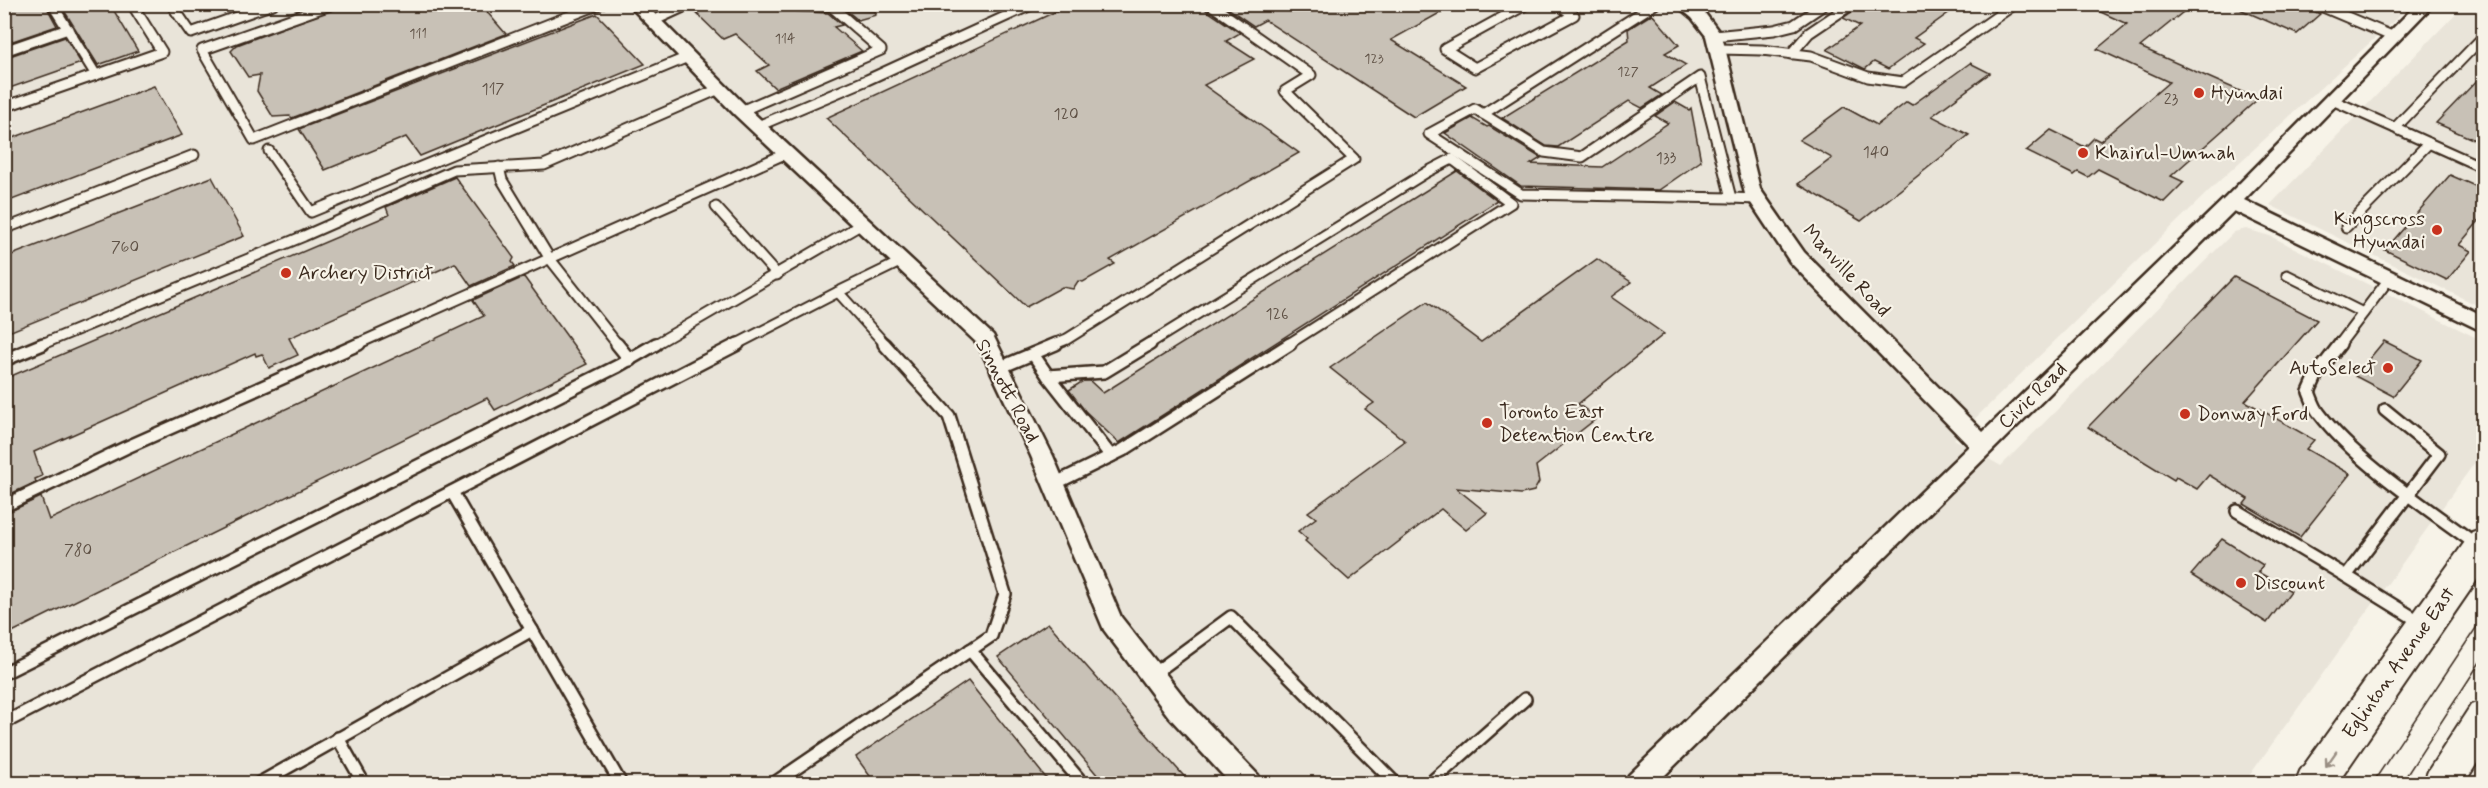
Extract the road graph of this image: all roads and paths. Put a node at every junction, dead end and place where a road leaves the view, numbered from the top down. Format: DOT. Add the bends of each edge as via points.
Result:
graph roads {
  1 [pos="52,4"];
  2 [pos="132,4"];
  3 [pos="171,4"];
  4 [pos="273,4"];
  5 [pos="333,4"];
  6 [pos="600,4"];
  7 [pos="636,4"];
  8 [pos="690,4"];
  9 [pos="765,4"];
  10 [pos="1032,4"];
  11 [pos="1210,4"];
  12 [pos="1527,4"];
  13 [pos="1557,4"];
  14 [pos="1655,4"];
  15 [pos="1683,4"];
  16 [pos="1825,4"];
  17 [pos="1852,4"];
  18 [pos="2015,4"];
  19 [pos="2316,4"];
  20 [pos="2426,4"];
  21 [pos="653,21"];
  22 [pos="68,29"];
  23 [pos="2484,36"];
  24 [pos="2394,37"];
  25 [pos="1717,43"];
  26 [pos="4,51"];
  27 [pos="1791,54"];
  28 [pos="688,57"];
  29 [pos="96,75"];
  30 [pos="719,89"];
  31 [pos="2332,100"];
  32 [pos="4,107"];
  33 [pos="741,111"];
  34 [pos="1484,114"];
  35 [pos="758,126"];
  36 [pos="2395,128"];
  37 [pos="2429,143"];
  38 [pos="268,152"];
  39 [pos="787,153"];
  40 [pos="194,155"];
  41 [pos="499,167"];
  42 [pos="2484,168"];
  43 [pos="1731,198"];
  44 [pos="1757,199"];
  45 [pos="2232,202"];
  46 [pos="716,207"];
  47 [pos="862,224"];
  48 [pos="2346,227"];
  49 [pos="4,229"];
  50 [pos="550,259"];
  51 [pos="902,261"];
  52 [pos="777,275"];
  53 [pos="2287,275"];
  54 [pos="2389,279"];
  55 [pos="838,292"];
  56 [pos="2363,314"];
  57 [pos="2482,322"];
  58 [pos="1034,354"];
  59 [pos="4,360"];
  60 [pos="630,360"];
  61 [pos="999,368"];
  62 [pos="1048,376"];
  63 [pos="2385,410"];
  64 [pos="1982,445"];
  65 [pos="1111,456"];
  66 [pos="1054,484"];
  67 [pos="452,492"];
  68 [pos="2409,495"];
  69 [pos="4,506"];
  70 [pos="2237,511"];
  71 [pos="2482,545"];
  72 [pos="2346,576"];
  73 [pos="2425,625"];
  74 [pos="532,630"];
  75 [pos="970,650"];
  76 [pos="4,673"];
  77 [pos="1152,675"];
  78 [pos="1526,699"];
  79 [pos="2484,717"];
  80 [pos="4,723"];
  81 [pos="338,738"];
  82 [pos="258,783"];
  83 [pos="364,783"];
  84 [pos="621,783"];
  85 [pos="773,783"];
  86 [pos="1083,783"];
  87 [pos="1249,783"];
  88 [pos="1396,783"];
  89 [pos="1429,783"];
  90 [pos="1638,783"];
  91 [pos="2314,783"];
  92 [pos="2442,783"];
  1 -- 22 [label="lane"];
  2 -- 29 [label="lane" via="162,52"];
  3 -- 4 [label="lane" via="190,33"];
  5 -- 6 [label="lane" via="202,50 254,140"];
  7 -- 21 [label="street, Sinnott Road"];
  8 -- 21 [label="lane"];
  9 -- 33 [label="lane" via="831,6 881,50"];
  10 -- 35 [label="lane"];
  11 -- 58 [label="lane" via="1311,75 1286,91 1354,159 1068,339"];
  12 -- 13 [label="lane" via="1445,49 1475,68 1574,15"];
  14 -- 34 [label="lane"];
  15 -- 25 [label="street, Manville Road" via="1698,15"];
  16 -- 25 [label="lane" via="1794,25"];
  17 -- 27 [label="lane" via="1809,33"];
  18 -- 27 [label="lane" via="1903,82 1868,77 1811,56"];
  19 -- 24 [label="lane"];
  20 -- 24 [label="street, Civic Road"];
  21 -- 28 [label="street, Sinnott Road"];
  22 -- 26 [label="lane"];
  22 -- 29 [label="lane"];
  23 -- 36 [label="lane"];
  24 -- 31 [label="street, Civic Road"];
  25 -- 27 [label="lane"];
  25 -- 44 [label="street, Manville Road" via="1751,190"];
  28 -- 30 [label="street, Sinnott Road"];
  28 -- 38 [label="lane" via="311,212"];
  29 -- 32 [label="lane"];
  30 -- 33 [label="street, Sinnott Road"];
  30 -- 41 [label="lane" via="544,165"];
  31 -- 36 [label="lane"];
  31 -- 45 [label="street, Civic Road"];
  33 -- 35 [label="street, Sinnott Road"];
  34 -- 43 [label="lane" via="1544,152 1582,157 1700,77"];
  34 -- 43 [label="lane" via="1475,109 1429,134 1521,194"];
  35 -- 39 [label="street, Sinnott Road"];
  36 -- 37 [label="lane"];
  37 -- 42 [label="lane"];
  37 -- 48 [label="lane"];
  39 -- 47 [label="street, Sinnott Road"];
  39 -- 50 [label="lane"];
  40 -- 49 [label="lane"];
  41 -- 50 [label="lane" via="502,180"];
  41 -- 59 [label="lane" via="454,170"];
  43 -- 44 [label="lane"];
  44 -- 64 [label="street, Manville Road" via="1797,257"];
  45 -- 54 [label="street"];
  45 -- 64 [label="street, Civic Road"];
  46 -- 52 [label="lane"];
  47 -- 51 [label="street, Sinnott Road"];
  47 -- 52 [label="lane"];
  50 -- 60 [label="lane"];
  50 -- 69 [label="lane"];
  51 -- 55 [label="lane"];
  51 -- 61 [label="street, Sinnott Road" via="986,340"];
  52 -- 60 [label="lane"];
  53 -- 56 [label="lane"];
  54 -- 56 [label="lane"];
  54 -- 57 [label="street"];
  55 -- 67 [label="lane"];
  55 -- 75 [label="lane" via="949,416 1005,594 991,636"];
  56 -- 68 [label="lane" via="2317,374 2309,392 2317,411 2344,441"];
  58 -- 61 [label="lane"];
  58 -- 62 [label="lane"];
  60 -- 76 [label="lane"];
  61 -- 66 [label="street, Sinnott Road"];
  62 -- 65 [label="lane"];
  62 -- 65 [label="lane" via="1104,372 1452,159 1511,203"];
  63 -- 68 [label="lane" via="2439,454"];
  64 -- 90 [label="street, Civic Road"];
  65 -- 66 [label="lane"];
  66 -- 77 [label="street, Sinnott Road" via="1112,623"];
  67 -- 74 [label="lane"];
  67 -- 80 [label="lane"];
  68 -- 71 [label="lane"];
  68 -- 72 [label="lane"];
  70 -- 72 [label="lane"];
  71 -- 73 [label="main road, Eglinton Avenue East"];
  72 -- 73 [label="lane"];
  73 -- 91 [label="main road, Eglinton Avenue East, one-way"];
  74 -- 81 [label="lane"];
  74 -- 84 [label="lane"];
  75 -- 85 [label="lane"];
  75 -- 86 [label="lane"];
  77 -- 87 [label="street, Sinnott Road" via="1178,709"];
  77 -- 88 [label="lane" via="1231,617"];
  78 -- 89 [label="lane"];
  79 -- 92 [label="main road"];
  81 -- 82 [label="lane"];
  81 -- 83 [label="lane"];
}
